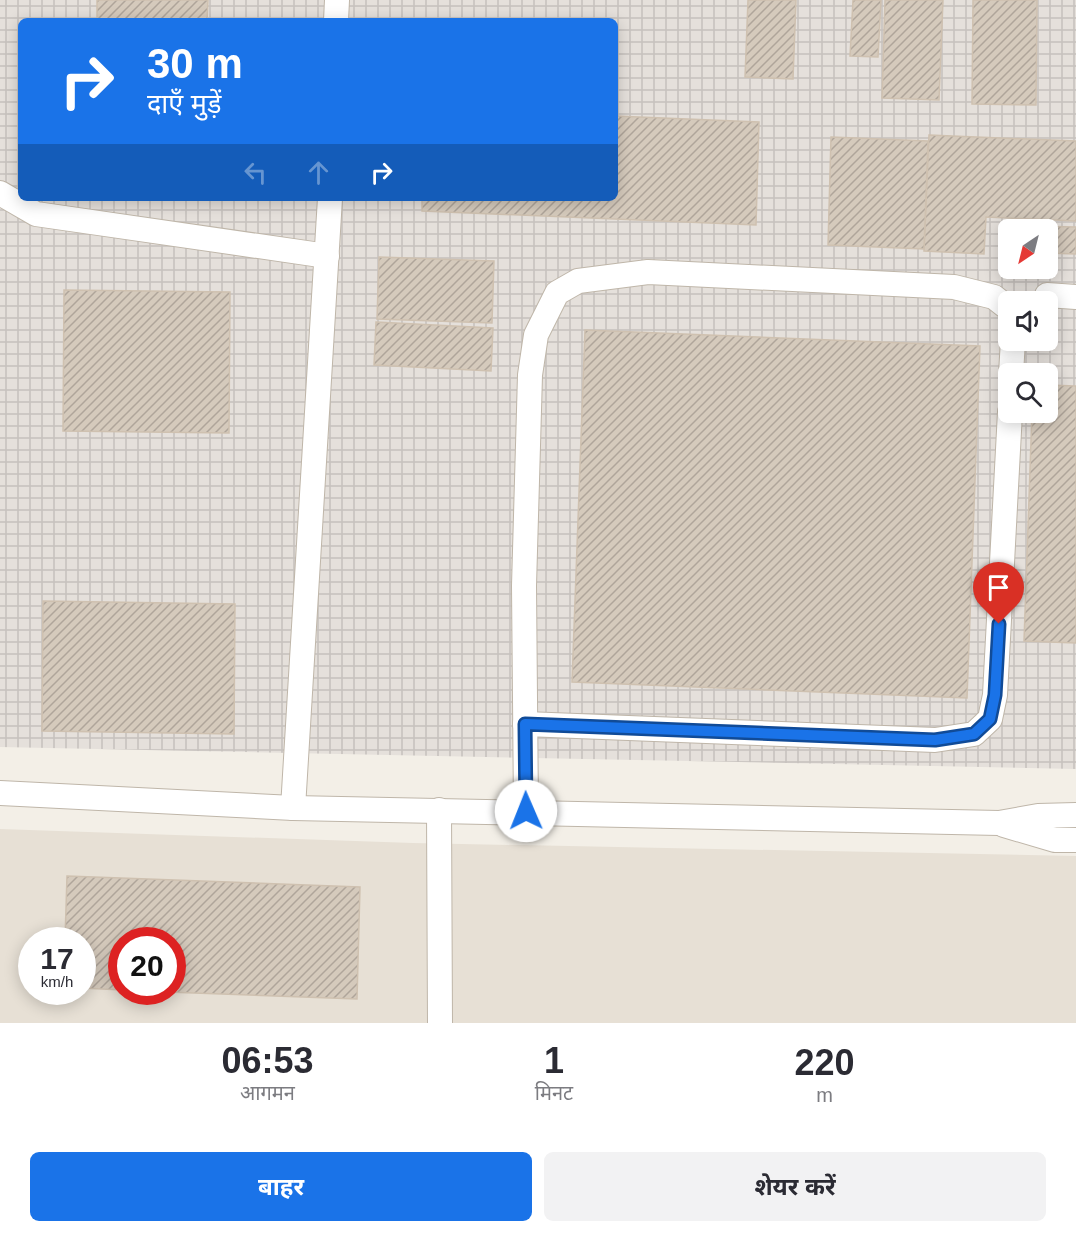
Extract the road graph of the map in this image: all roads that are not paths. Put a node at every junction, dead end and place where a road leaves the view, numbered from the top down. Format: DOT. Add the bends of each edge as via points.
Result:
graph roads {
  1 [pos="337,0"];
  2 [pos="336,18"];
  3 [pos="0,193"];
  4 [pos="330,201"];
  5 [pos="327,256"];
  6 [pos="1058,296"];
  7 [pos="1076,297"];
  8 [pos="998,300"];
  9 [pos="1009,423"];
  10 [pos="525,724"];
  11 [pos="0,793"];
  12 [pos="293,808"];
  13 [pos="439,810"];
  14 [pos="526,811"];
  15 [pos="1076,815"];
  16 [pos="999,823"];
  17 [pos="1076,840"];
  18 [pos="440,1023"];
  1 -- 2 [label="street"];
  3 -- 5 [label="street" via="36,214"];
  4 -- 5 [label="street"];
  5 -- 12 [label="street"];
  6 -- 7 [label="street"];
  8 -- 10 [label="street" via="954,287 648,272 578,281 557,293 536,335 530,375"];
  9 -- 10 [label="street" via="995,695 990,719 974,734 935,740"];
  10 -- 14 [label="street"];
  11 -- 12 [label="street"];
  12 -- 13 [label="street"];
  13 -- 14 [label="street"];
  13 -- 18 [label="street"];
  14 -- 16 [label="street"];
  15 -- 16 [label="street"];
  16 -- 17 [label="street" via="1055,840"];
}
